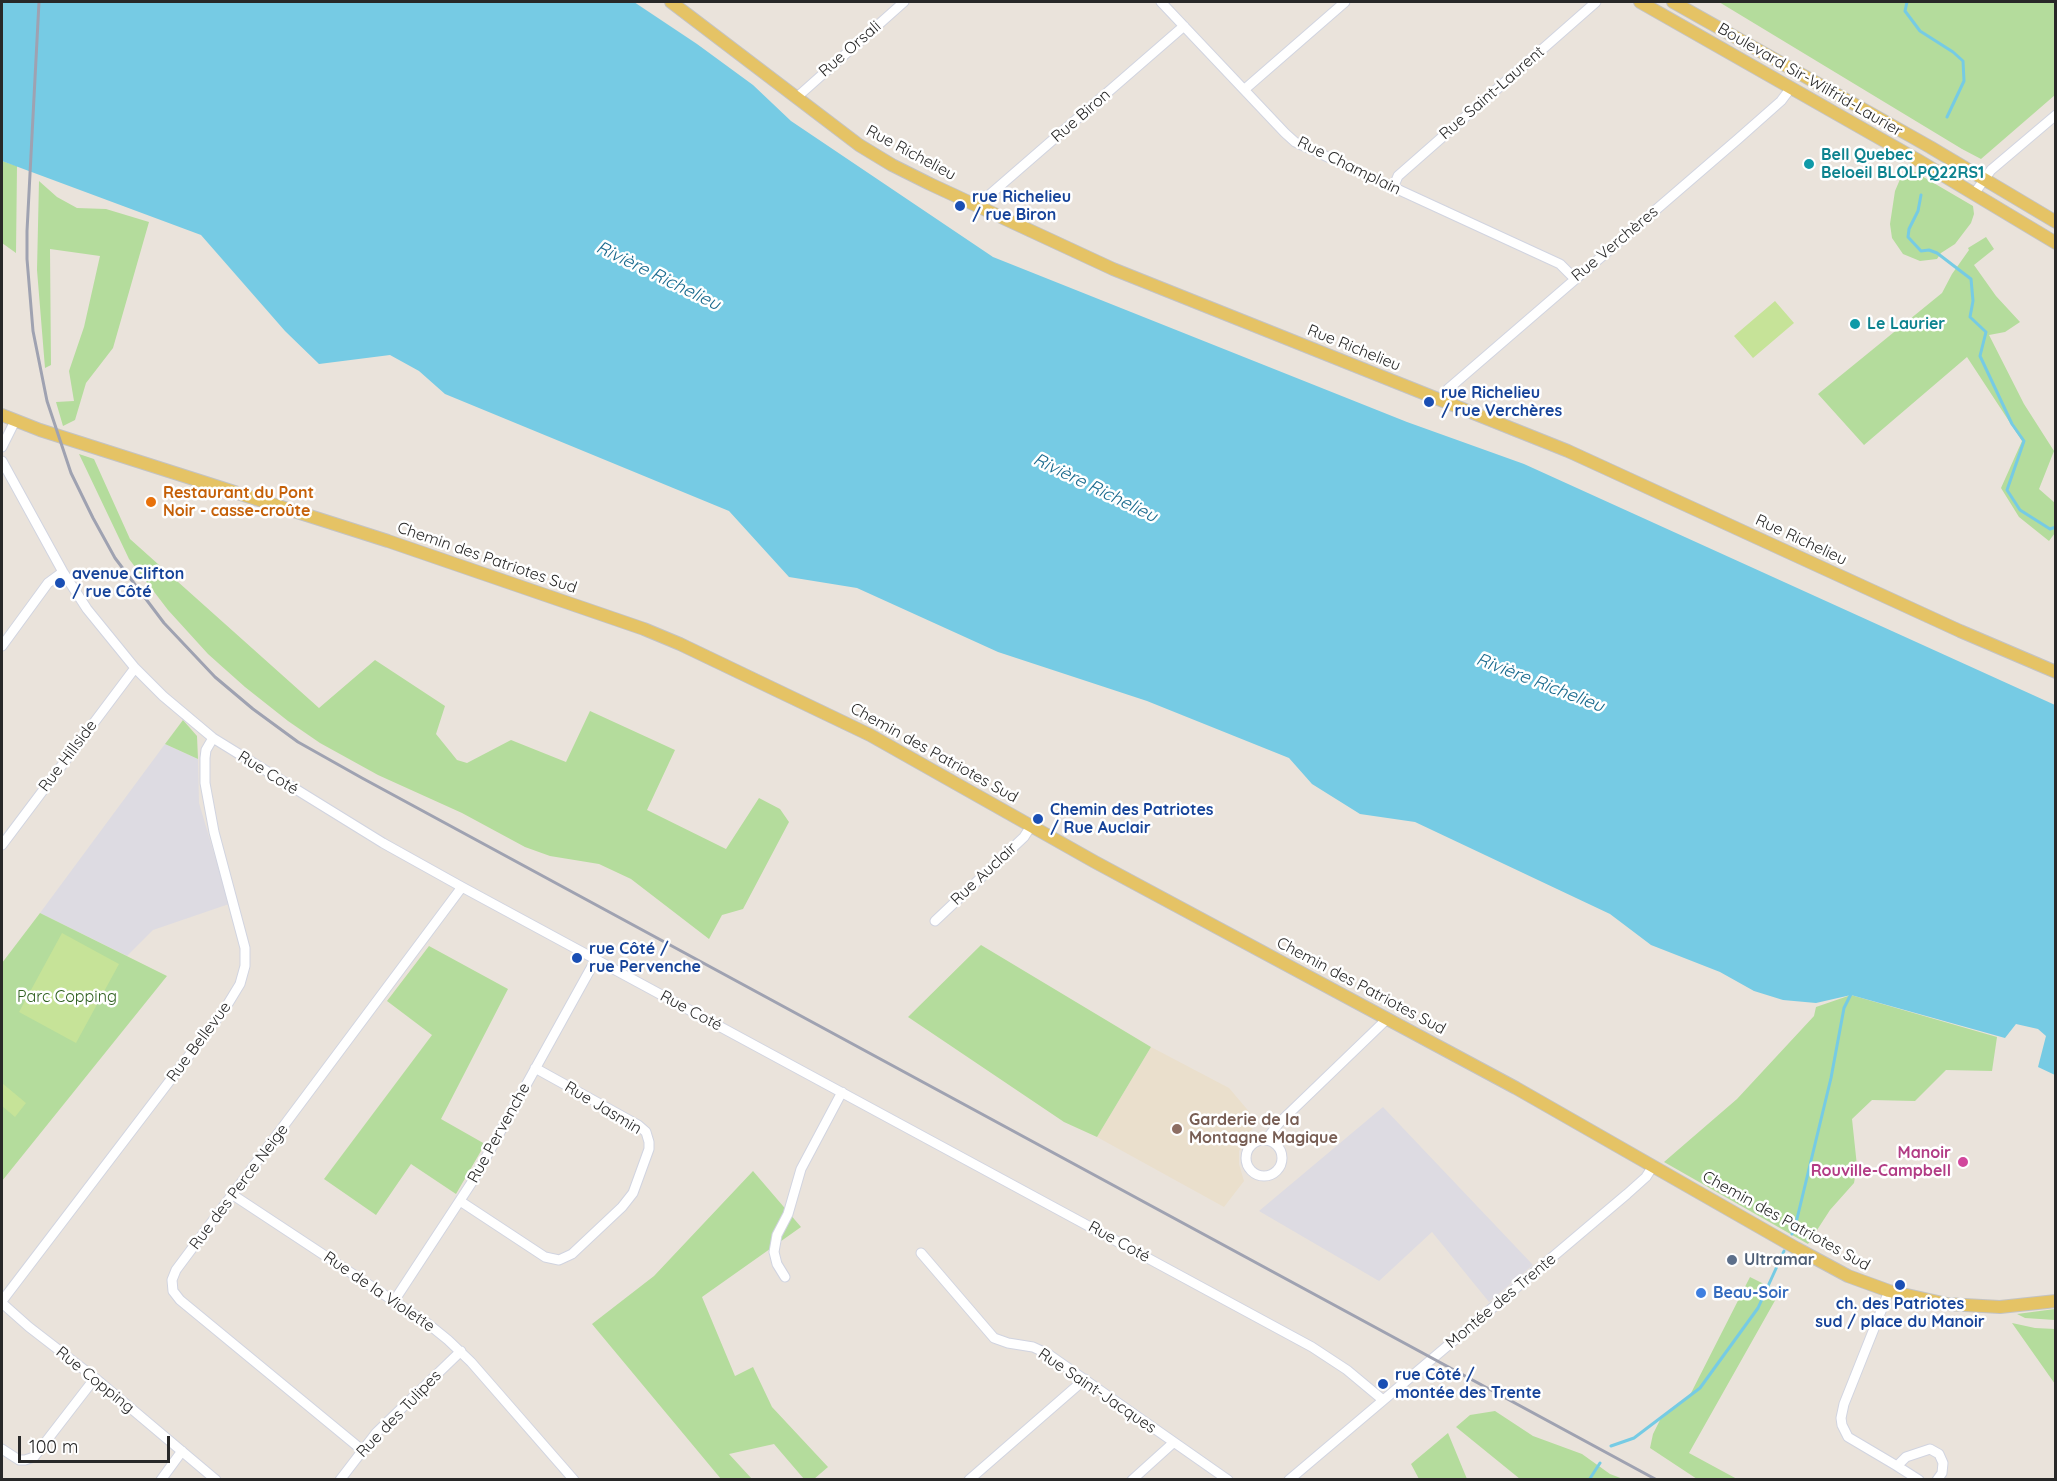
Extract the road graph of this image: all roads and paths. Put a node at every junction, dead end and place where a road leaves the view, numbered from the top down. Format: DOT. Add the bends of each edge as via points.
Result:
graph roads {
  1 [pos="671,2"];
  2 [pos="904,2"];
  3 [pos="1161,2"];
  4 [pos="1345,2"];
  5 [pos="1596,2"];
  6 [pos="1640,2"];
  7 [pos="1672,2"];
  8 [pos="1184,26"];
  9 [pos="1245,89"];
  10 [pos="1790,89"];
  11 [pos="796,98"];
  12 [pos="2055,115"];
  13 [pos="1984,180"];
  14 [pos="1393,188"];
  15 [pos="1974,194"];
  16 [pos="981,208"];
  17 [pos="2055,222"];
  18 [pos="2055,243"];
  19 [pos="1575,279"];
  20 [pos="1442,401"];
  21 [pos="2,415"];
  22 [pos="15,421"];
  23 [pos="2,447"];
  24 [pos="2,461"];
  25 [pos="63,572"];
  26 [pos="2,646"];
  27 [pos="135,668"];
  28 [pos="2055,672"];
  29 [pos="213,738"];
  30 [pos="1031,826"];
  31 [pos="2,845"];
  32 [pos="462,887"];
  33 [pos="935,921"];
  34 [pos="596,960"];
  35 [pos="1387,1019"];
  36 [pos="535,1068"];
  37 [pos="842,1092"];
  38 [pos="1266,1140"];
  39 [pos="1653,1166"];
  40 [pos="233,1195"];
  41 [pos="460,1201"];
  42 [pos="921,1253"];
  43 [pos="785,1277"];
  44 [pos="1889,1291"];
  45 [pos="394,1301"];
  46 [pos="2055,1301"];
  47 [pos="2,1302"];
  48 [pos="461,1351"];
  49 [pos="94,1378"];
  50 [pos="1085,1379"];
  51 [pos="1383,1400"];
  52 [pos="1173,1443"];
  53 [pos="2,1449"];
  54 [pos="362,1450"];
  55 [pos="182,1451"];
  56 [pos="1897,1466"];
  57 [pos="161,1479"];
  58 [pos="216,1479"];
  59 [pos="340,1479"];
  60 [pos="574,1479"];
  61 [pos="969,1479"];
  62 [pos="1132,1479"];
  63 [pos="1228,1479"];
  64 [pos="1289,1479"];
  65 [pos="1918,1479"];
  66 [pos="1937,1479"];
  1 -- 11 [label="main road, Rue Richelieu"];
  2 -- 11 [label="street, Rue Orsali"];
  3 -- 8 [label="street, Rue Champlain"];
  4 -- 9 [label="street"];
  5 -- 14 [label="street, Rue Saint-Laurent" via="1398,176"];
  6 -- 10 [label="main road, Boulevard Sir-Wilfrid-Laurier"];
  7 -- 13 [label="main road, Boulevard Sir-Wilfrid-Laurier"];
  8 -- 9 [label="street, Rue Champlain"];
  8 -- 16 [label="street, Rue Biron" via="987,197"];
  9 -- 14 [label="street, Rue Champlain" via="1295,142"];
  10 -- 15 [label="main road, Boulevard Sir-Wilfrid-Laurier"];
  10 -- 19 [label="street, Rue Verchères" via="1773,109"];
  11 -- 16 [label="main road, Rue Richelieu" via="877,156"];
  12 -- 13 [label="street"];
  13 -- 15 [label="street"];
  13 -- 17 [label="main road, Boulevard Sir-Wilfrid-Laurier"];
  14 -- 19 [label="street, Rue Champlain" via="1560,264"];
  15 -- 18 [label="main road, Boulevard Sir-Wilfrid-Laurier"];
  16 -- 20 [label="main road, Rue Richelieu" via="1113,268"];
  19 -- 20 [label="street, Rue Verchères" via="1448,389"];
  20 -- 28 [label="main road, Rue Richelieu" via="1614,472"];
  21 -- 22 [label="main road, Chemin des Patriotes Sud"];
  22 -- 23 [label="street"];
  22 -- 30 [label="main road, Chemin des Patriotes Sud" via="652,632 854,727"];
  24 -- 25 [label="street, Rue Coté"];
  25 -- 26 [label="street" via="48,583"];
  25 -- 27 [label="street, Rue Coté"];
  27 -- 29 [label="street, Rue Coté"];
  27 -- 31 [label="street, Rue Hillside"];
  29 -- 32 [label="street, Rue Coté"];
  29 -- 47 [label="street, Rue Bellevue" via="206,750 204,783 245,948 240,984"];
  30 -- 33 [label="street, Rue Auclair"];
  30 -- 35 [label="main road, Chemin des Patriotes Sud"];
  32 -- 34 [label="street, Rue Coté"];
  32 -- 40 [label="street, Rue des Perce Neige"];
  34 -- 36 [label="street, Rue Pervenche"];
  34 -- 37 [label="street, Rue Coté"];
  35 -- 38 [label="street"];
  35 -- 39 [label="main road, Chemin des Patriotes Sud"];
  36 -- 41 [label="street, Rue Pervenche"];
  36 -- 41 [label="street, Rue Jasmin" via="646,1132 649,1149 633,1193 572,1254 559,1260 545,1257"];
  37 -- 43 [label="street" via="801,1169 788,1214 777,1235 774,1252"];
  37 -- 51 [label="street, Rue Coté" via="1312,1347"];
  38 -- 38 [label="street" via="1251,1146 1246,1156 1252,1172 1263,1176 1275,1173 1282,1163 1277,1145"];
  39 -- 44 [label="main road, Chemin des Patriotes Sud" via="1829,1266"];
  39 -- 51 [label="street, Montée des Trente" via="1627,1194"];
  40 -- 45 [label="street, Rue de la Violette"];
  40 -- 54 [label="street, Rue des Perce Neige" via="176,1270 172,1280 175,1294"];
  41 -- 45 [label="street, Rue Pervenche"];
  42 -- 50 [label="street, Rue Saint-Jacques" via="994,1338 1040,1350"];
  44 -- 46 [label="main road, Chemin des Patriotes Sud" via="1924,1301 1967,1306"];
  44 -- 56 [label="street" via="1841,1418 1848,1437"];
  45 -- 48 [label="street, Rue de la Violette"];
  47 -- 49 [label="street, Rue Copping"];
  48 -- 54 [label="street, Rue des Tulipes"];
  48 -- 60 [label="street, Rue de la Violette"];
  49 -- 53 [label="street" via="34,1457 22,1461"];
  49 -- 55 [label="street, Rue Copping"];
  50 -- 52 [label="street, Rue Saint-Jacques"];
  50 -- 61 [label="street"];
  51 -- 64 [label="street, Montée des Trente"];
  52 -- 62 [label="street"];
  52 -- 63 [label="street, Rue Saint-Jacques"];
  54 -- 59 [label="street, Rue des Tulipes"];
  55 -- 57 [label="street"];
  55 -- 58 [label="street, Rue Copping"];
  56 -- 65 [label="street"];
  56 -- 66 [label="street" via="1906,1456 1930,1449 1939,1454 1943,1463"];
}
